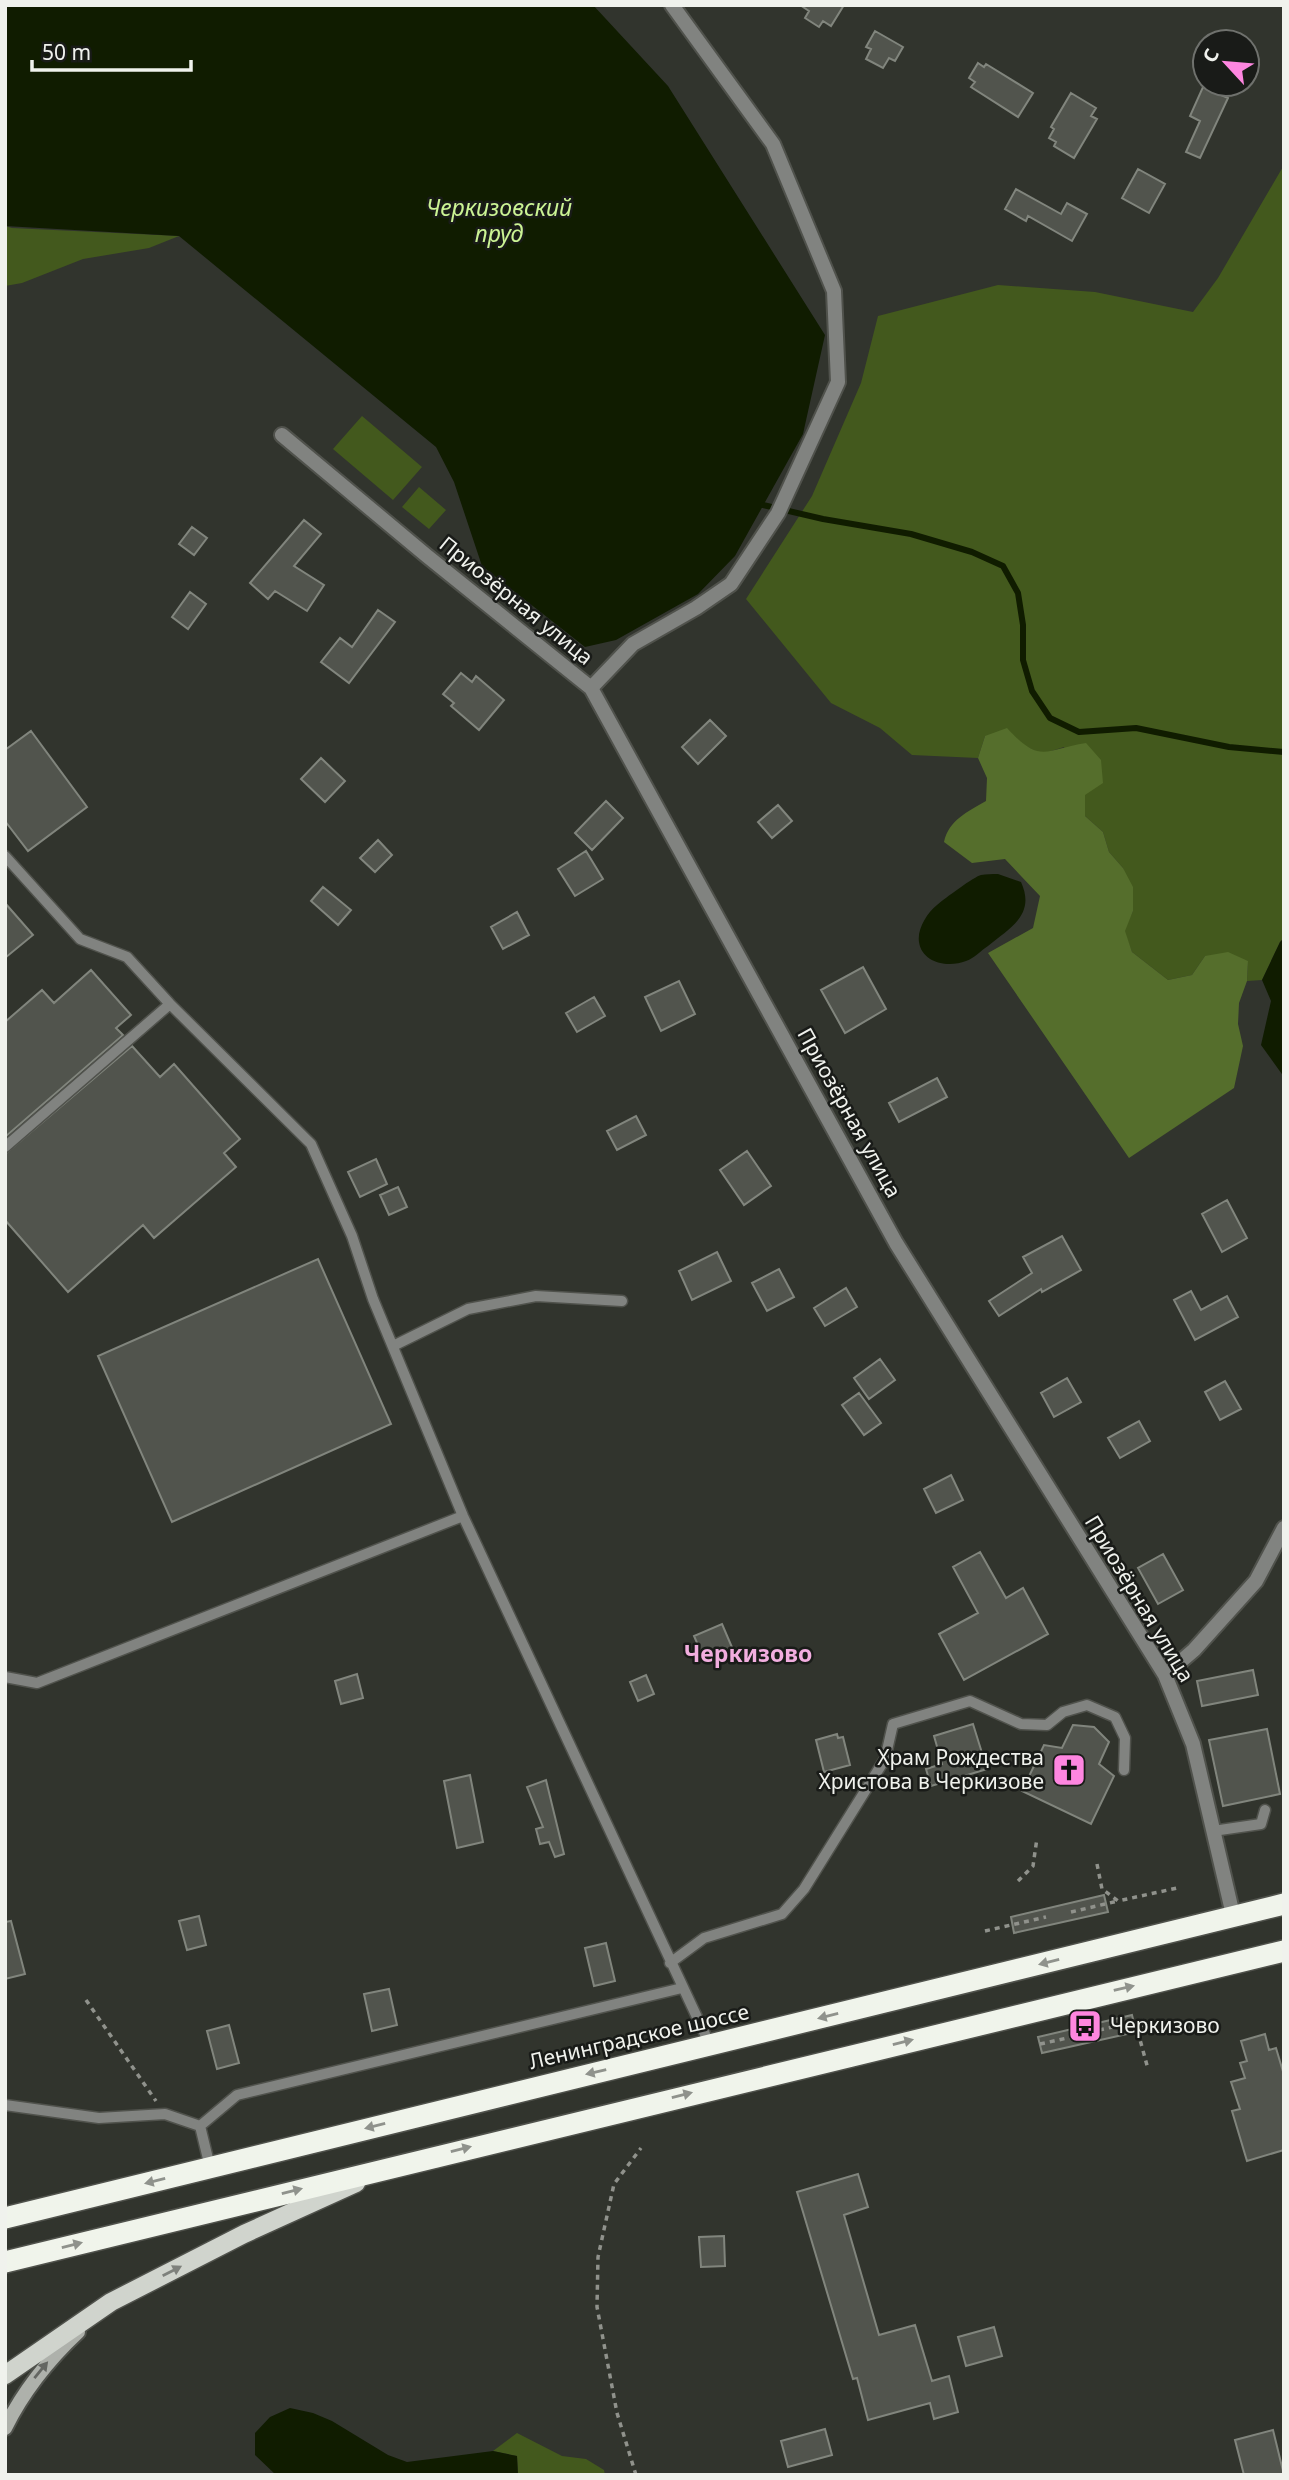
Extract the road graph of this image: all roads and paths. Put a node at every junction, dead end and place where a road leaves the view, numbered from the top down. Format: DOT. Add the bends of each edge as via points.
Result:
graph roads {
  1 [pos="672,5"];
  2 [pos="282,435"];
  3 [pos="591,688"];
  4 [pos="5,856"];
  5 [pos="170,1004"];
  6 [pos="5,1147"];
  7 [pos="622,1301"];
  8 [pos="393,1346"];
  9 [pos="463,1516"];
  10 [pos="1284,1528"];
  11 [pos="1165,1675"];
  12 [pos="5,1677"];
  13 [pos="1125,1770"];
  14 [pos="1265,1810"];
  15 [pos="1213,1830"];
  16 [pos="1037,1838"];
  17 [pos="1097,1864"];
  18 [pos="1018,1881"];
  19 [pos="1177,1888"];
  20 [pos="1118,1901"];
  21 [pos="1284,1904"];
  22 [pos="1071,1912"];
  23 [pos="1233,1915"];
  24 [pos="1046,1917"];
  25 [pos="985,1931"];
  26 [pos="1284,1951"];
  27 [pos="670,1963"];
  28 [pos="682,1988"];
  29 [pos="86,2000"];
  30 [pos="1099,2030"];
  31 [pos="1072,2036"];
  32 [pos="1040,2044"];
  33 [pos="710,2045"];
  34 [pos="1148,2069"];
  35 [pos="5,2105"];
  36 [pos="165,2114"];
  37 [pos="201,2126"];
  38 [pos="641,2148"];
  39 [pos="394,2165"];
  40 [pos="210,2167"];
  41 [pos="5,2218"];
  42 [pos="5,2262"];
  43 [pos="111,2302"];
  44 [pos="5,2375"];
  45 [pos="5,2428"];
  46 [pos="636,2475"];
  1 -- 3 [label="street" via="773,144 834,291 838,382 778,513 731,584 634,644"];
  2 -- 3 [label="street, Приозёрная улица"];
  3 -- 11 [label="street, Приозёрная улица" via="896,1243"];
  4 -- 5 [label="lane" via="80,939 127,957"];
  5 -- 6 [label="lane"];
  5 -- 8 [label="lane" via="311,1144"];
  7 -- 8 [label="lane" via="537,1296 468,1310"];
  8 -- 9 [label="lane"];
  9 -- 12 [label="lane" via="37,1683"];
  9 -- 27 [label="lane"];
  10 -- 11 [label="street" via="1256,1581"];
  11 -- 15 [label="street, Приозёрная улица" via="1193,1744"];
  13 -- 27 [label="lane" via="1125,1738 1115,1717 1087,1705 1063,1712 1047,1724 1021,1724 970,1701 893,1724 885,1759 804,1889 782,1913 704,1938"];
  14 -- 15 [label="lane" via="1261,1824"];
  15 -- 23 [label="street, Приозёрная улица"];
  16 -- 18 [label="path" via="1033,1866"];
  17 -- 20 [label="path" via="1102,1889"];
  19 -- 20 [label="path"];
  20 -- 22 [label="path"];
  21 -- 23 [label="highway, Ленинградское шоссе"];
  23 -- 33 [label="highway, Ленинградское шоссе, one-way"];
  24 -- 25 [label="path"];
  39 -- 26 [label="highway, one-way"];
  27 -- 28 [label="lane"];
  28 -- 33 [label="lane"];
  28 -- 37 [label="lane" via="237,2095"];
  29 -- 36 [label="path"];
  30 -- 34 [label="path" via="1144,2020 1139,2036"];
  31 -- 32 [label="path"];
  33 -- 40 [label="highway, Ленинградское шоссе, one-way"];
  35 -- 36 [label="lane" via="99,2118"];
  36 -- 37 [label="lane"];
  37 -- 40 [label="lane"];
  38 -- 46 [label="path" via="614,2184 598,2257 597,2294 617,2413"];
  42 -- 39 [label="highway, one-way"];
  43 -- 39 [label="main road, one-way"];
  40 -- 41 [label="highway, Ленинградское шоссе, one-way"];
  43 -- 44 [label="main road"];
  45 -- 43 [label="street, one-way" via="41,2368"];
}
